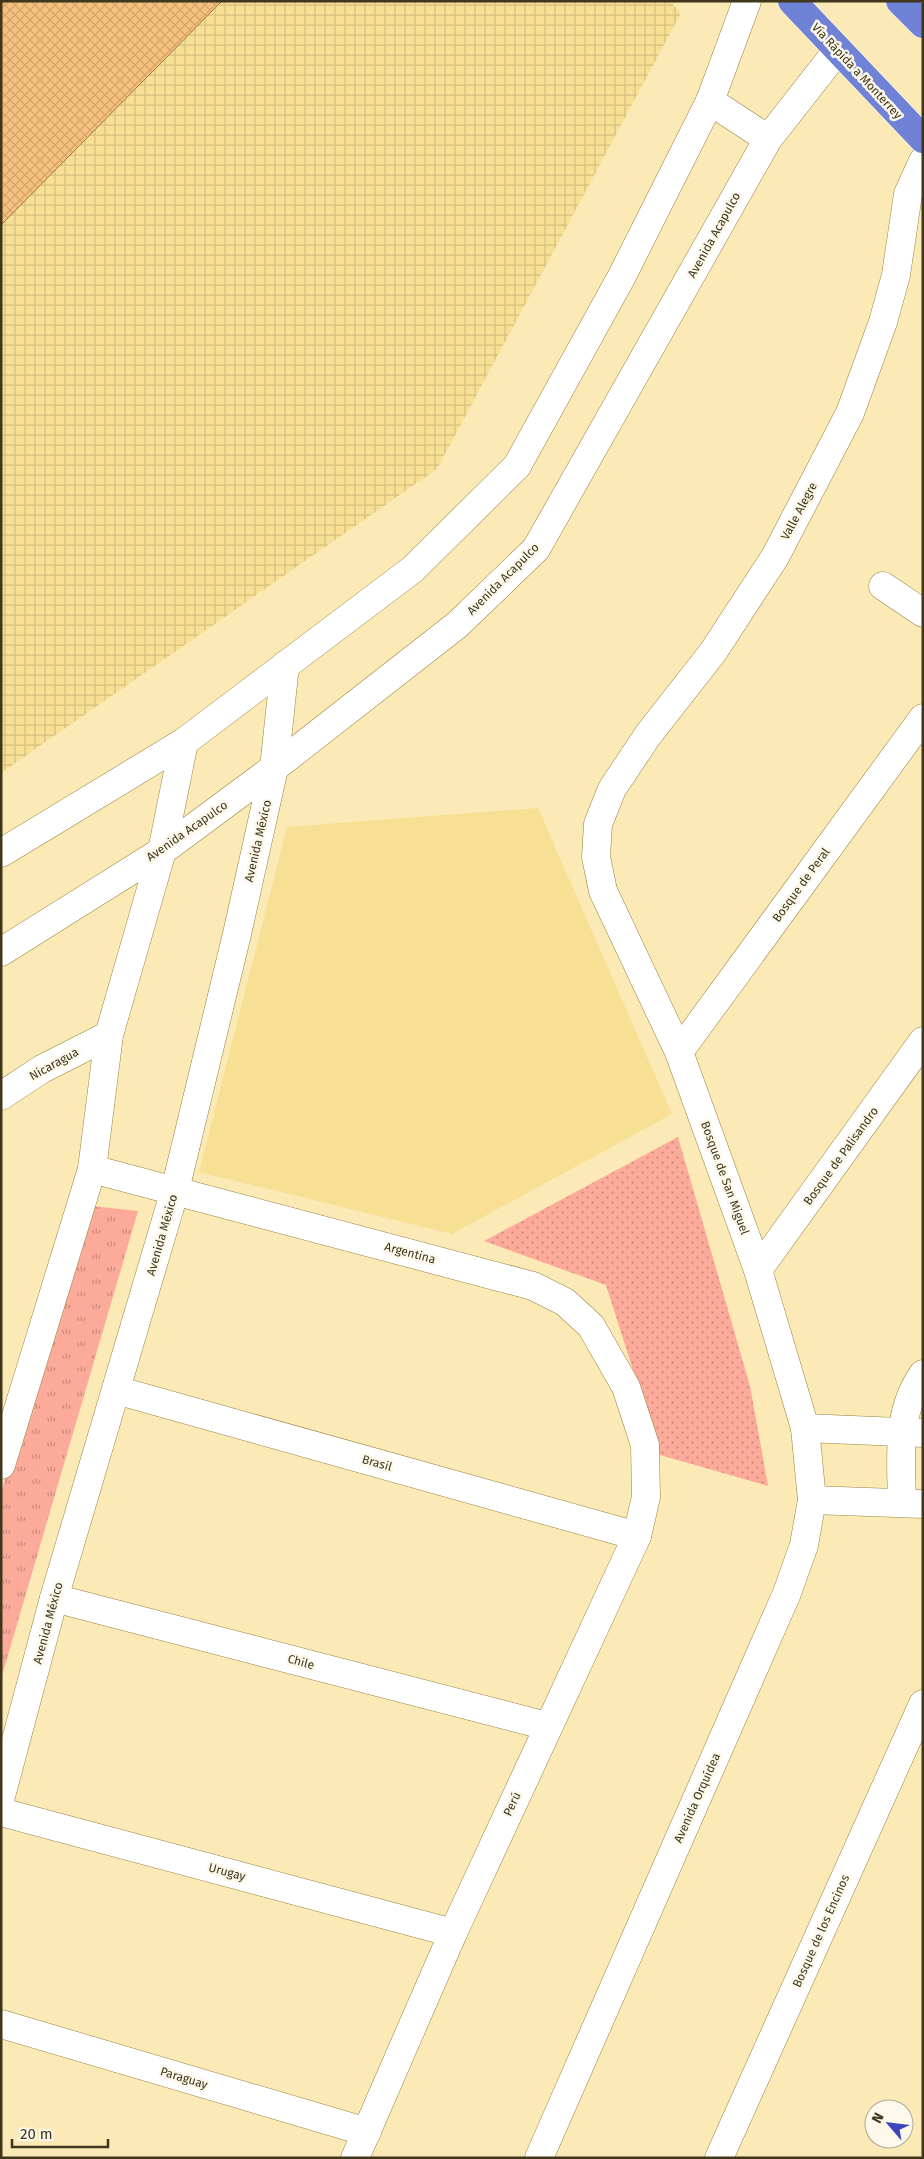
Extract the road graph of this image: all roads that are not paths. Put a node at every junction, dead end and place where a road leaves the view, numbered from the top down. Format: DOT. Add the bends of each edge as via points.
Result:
graph roads {
  1 [pos="747,1"];
  2 [pos="792,1"];
  3 [pos="837,51"];
  4 [pos="710,101"];
  5 [pos="923,139"];
  6 [pos="768,140"];
  7 [pos="923,161"];
  8 [pos="883,586"];
  9 [pos="923,613"];
  10 [pos="285,665"];
  11 [pos="923,718"];
  12 [pos="184,742"];
  13 [pos="274,768"];
  14 [pos="598,824"];
  15 [pos="162,851"];
  16 [pos="1,853"];
  17 [pos="1,952"];
  18 [pos="109,1035"];
  19 [pos="923,1041"];
  20 [pos="679,1052"];
  21 [pos="1,1096"];
  22 [pos="92,1169"];
  23 [pos="174,1190"];
  24 [pos="758,1270"];
  25 [pos="30,1366"];
  26 [pos="923,1374"];
  27 [pos="1,1386"];
  28 [pos="116,1390"];
  29 [pos="805,1428"];
  30 [pos="912,1432"];
  31 [pos="645,1445"];
  32 [pos="1,1465"];
  33 [pos="812,1500"];
  34 [pos="913,1503"];
  35 [pos="637,1536"];
  36 [pos="54,1598"];
  37 [pos="923,1704"];
  38 [pos="547,1726"];
  39 [pos="1,1796"];
  40 [pos="1,1812"];
  41 [pos="453,1933"];
  42 [pos="1,2024"];
  43 [pos="367,2132"];
  44 [pos="355,2158"];
  45 [pos="539,2158"];
  46 [pos="719,2158"];
  1 -- 4 [label="street"];
  2 -- 3 [label="highway, Vía Rápida a Monterrey"];
  3 -- 5 [label="highway, Vía Rápida a Monterrey"];
  3 -- 6 [label="street, Avenida Acapulco"];
  4 -- 6 [label="street"];
  4 -- 10 [label="street" via="622,276 517,466 413,569"];
  6 -- 13 [label="street, Avenida Acapulco" via="536,549 457,625"];
  7 -- 14 [label="street, Valle Alegre" via="908,194 896,275 883,322 850,413 775,557 713,652 648,735 612,789"];
  8 -- 9 [label="street"];
  10 -- 12 [label="street"];
  10 -- 13 [label="street, Avenida México"];
  11 -- 20 [label="street, Bosque de Peral"];
  12 -- 15 [label="street"];
  12 -- 16 [label="street"];
  13 -- 15 [label="street, Avenida Acapulco"];
  13 -- 23 [label="street, Avenida México"];
  14 -- 20 [label="street, Bosque de San Miguel" via="596,857 603,891"];
  15 -- 17 [label="street, Avenida Acapulco"];
  15 -- 18 [label="street"];
  18 -- 21 [label="street, Nicaragua" via="42,1069"];
  18 -- 22 [label="street"];
  19 -- 24 [label="street, Bosque de Palisandro"];
  20 -- 24 [label="street, Bosque de San Miguel"];
  22 -- 23 [label="street, Argentina"];
  22 -- 25 [label="street"];
  23 -- 28 [label="street, Avenida México"];
  23 -- 31 [label="street, Argentina" via="533,1286 565,1302 591,1326 615,1367 626,1387"];
  24 -- 29 [label="street, Bosque de San Miguel"];
  25 -- 27 [label="street"];
  25 -- 32 [label="street"];
  26 -- 30 [label="street" via="914,1386"];
  28 -- 35 [label="street, Brasil"];
  28 -- 36 [label="street, Avenida México"];
  29 -- 30 [label="street"];
  29 -- 33 [label="street, Avenida Orquídea"];
  30 -- 34 [label="street"];
  31 -- 35 [label="street, Perú" via="646,1497"];
  33 -- 34 [label="street"];
  33 -- 45 [label="street, Avenida Orquídea" via="804,1545 787,1593"];
  35 -- 38 [label="street, Perú"];
  36 -- 38 [label="street, Chile"];
  36 -- 39 [label="street, Avenida México"];
  37 -- 46 [label="street, Bosque de los Encinos"];
  38 -- 41 [label="street, Perú"];
  40 -- 41 [label="street, Urugay"];
  41 -- 43 [label="street, Perú"];
  42 -- 43 [label="street, Paraguay"];
  43 -- 44 [label="street, Perú"];
}
